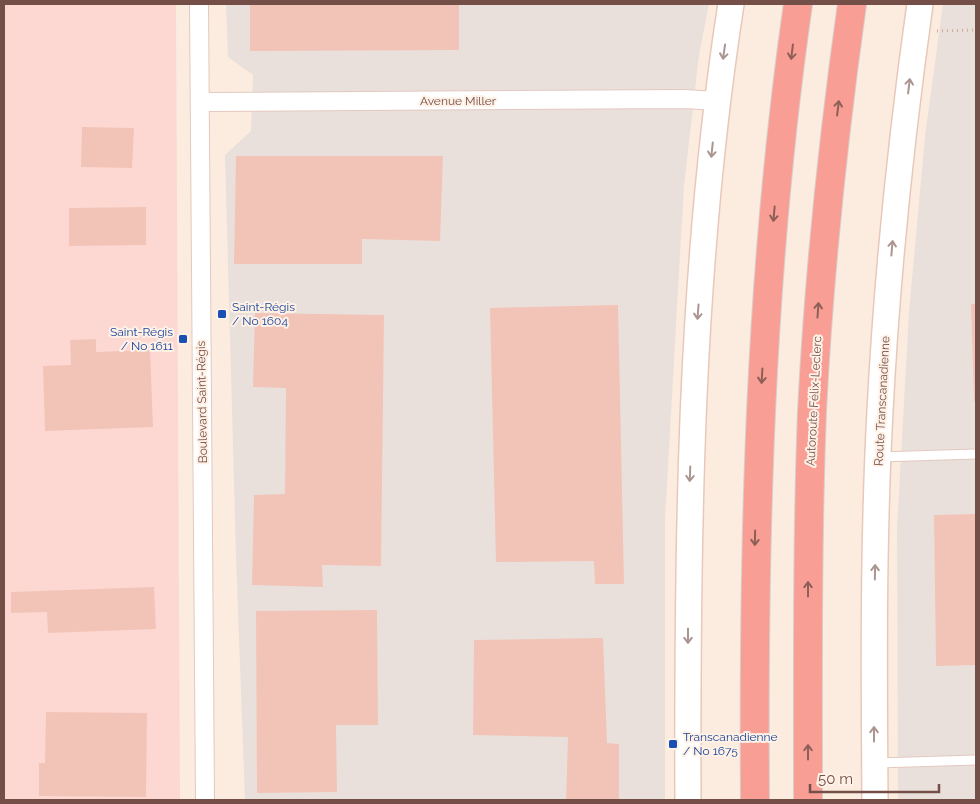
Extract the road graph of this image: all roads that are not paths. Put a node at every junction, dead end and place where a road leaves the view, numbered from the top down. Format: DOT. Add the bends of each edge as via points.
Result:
graph roads {
  1 [pos="199,4"];
  2 [pos="731,4"];
  3 [pos="798,4"];
  4 [pos="852,4"];
  5 [pos="920,4"];
  6 [pos="717,101"];
  7 [pos="200,102"];
  8 [pos="976,454"];
  9 [pos="878,457"];
  10 [pos="976,760"];
  11 [pos="875,763"];
  12 [pos="205,800"];
  13 [pos="688,800"];
  14 [pos="755,800"];
  15 [pos="808,800"];
  16 [pos="875,800"];
  1 -- 7 [label="street, Boulevard Saint-Régis"];
  2 -- 6 [label="main road, one-way"];
  3 -- 14 [label="highway, one-way" via="775,198 761,390 754,636"];
  15 -- 4 [label="highway, Autoroute Félix-Leclerc, one-way" via="808,527 815,372 825,226"];
  9 -- 5 [label="main road, Route Transcanadienne, one-way" via="891,254"];
  6 -- 7 [label="street, Avenue Miller"];
  6 -- 13 [label="main road, one-way" via="699,288 690,475"];
  7 -- 12 [label="street, Boulevard Saint-Régis"];
  8 -- 9 [label="lane"];
  11 -- 9 [label="main road, Route Transcanadienne, one-way" via="874,590"];
  10 -- 11 [label="lane"];
  11 -- 16 [label="main road, Route Transcanadienne"];
}
